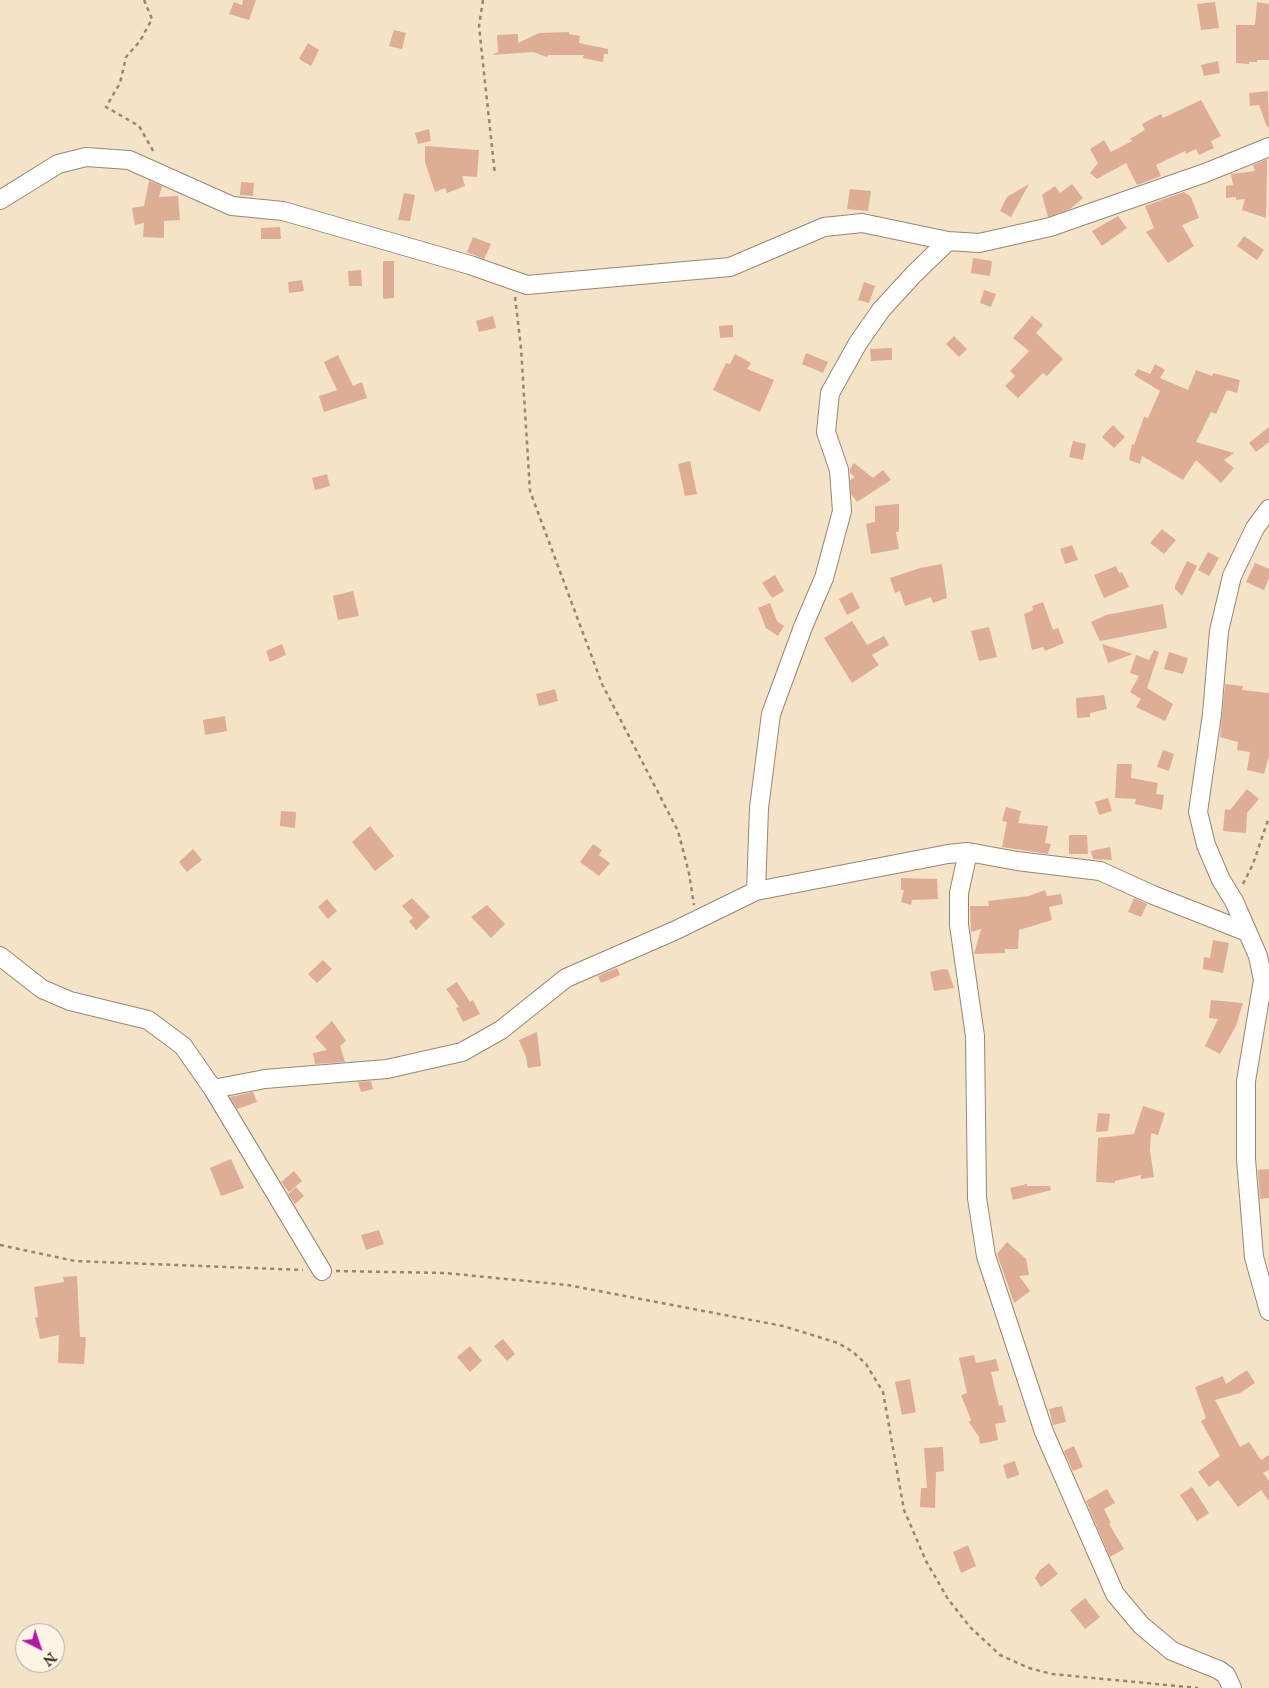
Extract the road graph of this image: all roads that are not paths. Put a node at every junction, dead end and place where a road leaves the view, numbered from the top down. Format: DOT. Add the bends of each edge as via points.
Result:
graph roads {
  1 [pos="1269,147"];
  2 [pos="0,200"];
  3 [pos="948,241"];
  4 [pos="1269,510"];
  5 [pos="968,852"];
  6 [pos="756,891"];
  7 [pos="1247,932"];
  8 [pos="0,956"];
  9 [pos="213,1089"];
  10 [pos="322,1271"];
  11 [pos="1269,1312"];
  12 [pos="1232,1688"];
  1 -- 3 [label="street" via="1050,228 979,243"];
  2 -- 3 [label="street" via="58,164 86,157 129,160 232,206 283,211 470,265 527,285 730,267 824,228 862,223"];
  3 -- 6 [label="street" via="882,310 858,343 830,393 826,432 839,470 842,511 824,578 771,714 759,808"];
  4 -- 7 [label="street" via="1255,528 1230,585 1219,631 1212,714 1198,812 1206,845 1220,880 1234,901"];
  5 -- 6 [label="street"];
  5 -- 7 [label="street" via="1100,871"];
  5 -- 12 [label="street" via="959,892 959,925 975,1036 977,1198 986,1256 1044,1432 1115,1594 1141,1625 1172,1651 1219,1670 1226,1675"];
  6 -- 9 [label="street" via="566,978 501,1030 462,1052 387,1069 265,1079"];
  7 -- 11 [label="street" via="1258,956 1263,980 1246,1081 1246,1159 1254,1257"];
  8 -- 9 [label="street" via="42,989 70,1001 148,1020 183,1046"];
  9 -- 10 [label="street"];
}
